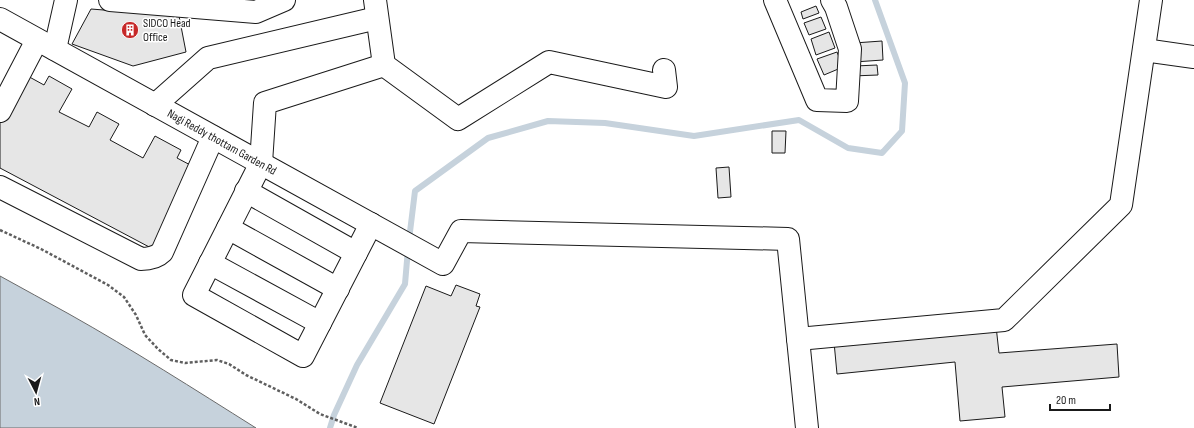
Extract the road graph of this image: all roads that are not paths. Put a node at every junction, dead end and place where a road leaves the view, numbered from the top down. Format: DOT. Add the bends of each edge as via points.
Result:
graph roads {
  1 [pos="66,0"];
  2 [pos="110,0"];
  3 [pos="284,0"];
  4 [pos="775,0"];
  5 [pos="832,0"];
  6 [pos="1152,0"];
  7 [pos="201,4"];
  8 [pos="376,9"];
  9 [pos="0,19"];
  10 [pos="46,45"];
  11 [pos="1144,50"];
  12 [pos="1194,57"];
  13 [pos="384,66"];
  14 [pos="664,70"];
  15 [pos="155,105"];
  16 [pos="0,111"];
  17 [pos="213,137"];
  18 [pos="261,163"];
  19 [pos="0,187"];
  20 [pos="246,191"];
  21 [pos="371,224"];
  22 [pos="228,228"];
  23 [pos="356,253"];
  24 [pos="210,263"];
  25 [pos="338,289"];
  26 [pos="320,324"];
  27 [pos="798,339"];
  28 [pos="807,428"];
  1 -- 10 [label="street"];
  2 -- 7 [label="street"];
  3 -- 7 [label="street" via="256,12"];
  4 -- 5 [label="street" via="816,100 846,101 850,49"];
  6 -- 11 [label="street"];
  8 -- 13 [label="street"];
  8 -- 15 [label="street" via="208,58"];
  9 -- 10 [label="street, Nagi Reddy thottam Garden Rd"];
  10 -- 15 [label="street, Nagi Reddy thottam Garden Rd"];
  10 -- 16 [label="street"];
  11 -- 12 [label="street"];
  11 -- 27 [label="street" via="1121,205 1004,320"];
  13 -- 14 [label="street" via="458,119 549,62 666,87"];
  13 -- 18 [label="street" via="265,104"];
  15 -- 17 [label="street, Nagi Reddy thottam Garden Rd"];
  17 -- 18 [label="street, Nagi Reddy thottam Garden Rd"];
  17 -- 19 [label="street" via="162,252 148,259 141,259"];
  18 -- 20 [label="street"];
  18 -- 21 [label="street, Nagi Reddy thottam Garden Rd"];
  20 -- 22 [label="street"];
  20 -- 23 [label="street"];
  21 -- 23 [label="street"];
  21 -- 27 [label="street, Nagi Reddy thottam Garden Rd" via="443,264 461,231 788,240"];
  22 -- 24 [label="street"];
  22 -- 25 [label="street"];
  23 -- 25 [label="street"];
  24 -- 26 [label="street"];
  24 -- 26 [label="street" via="194,294 303,356"];
  25 -- 26 [label="street"];
  27 -- 28 [label="street"];
}
